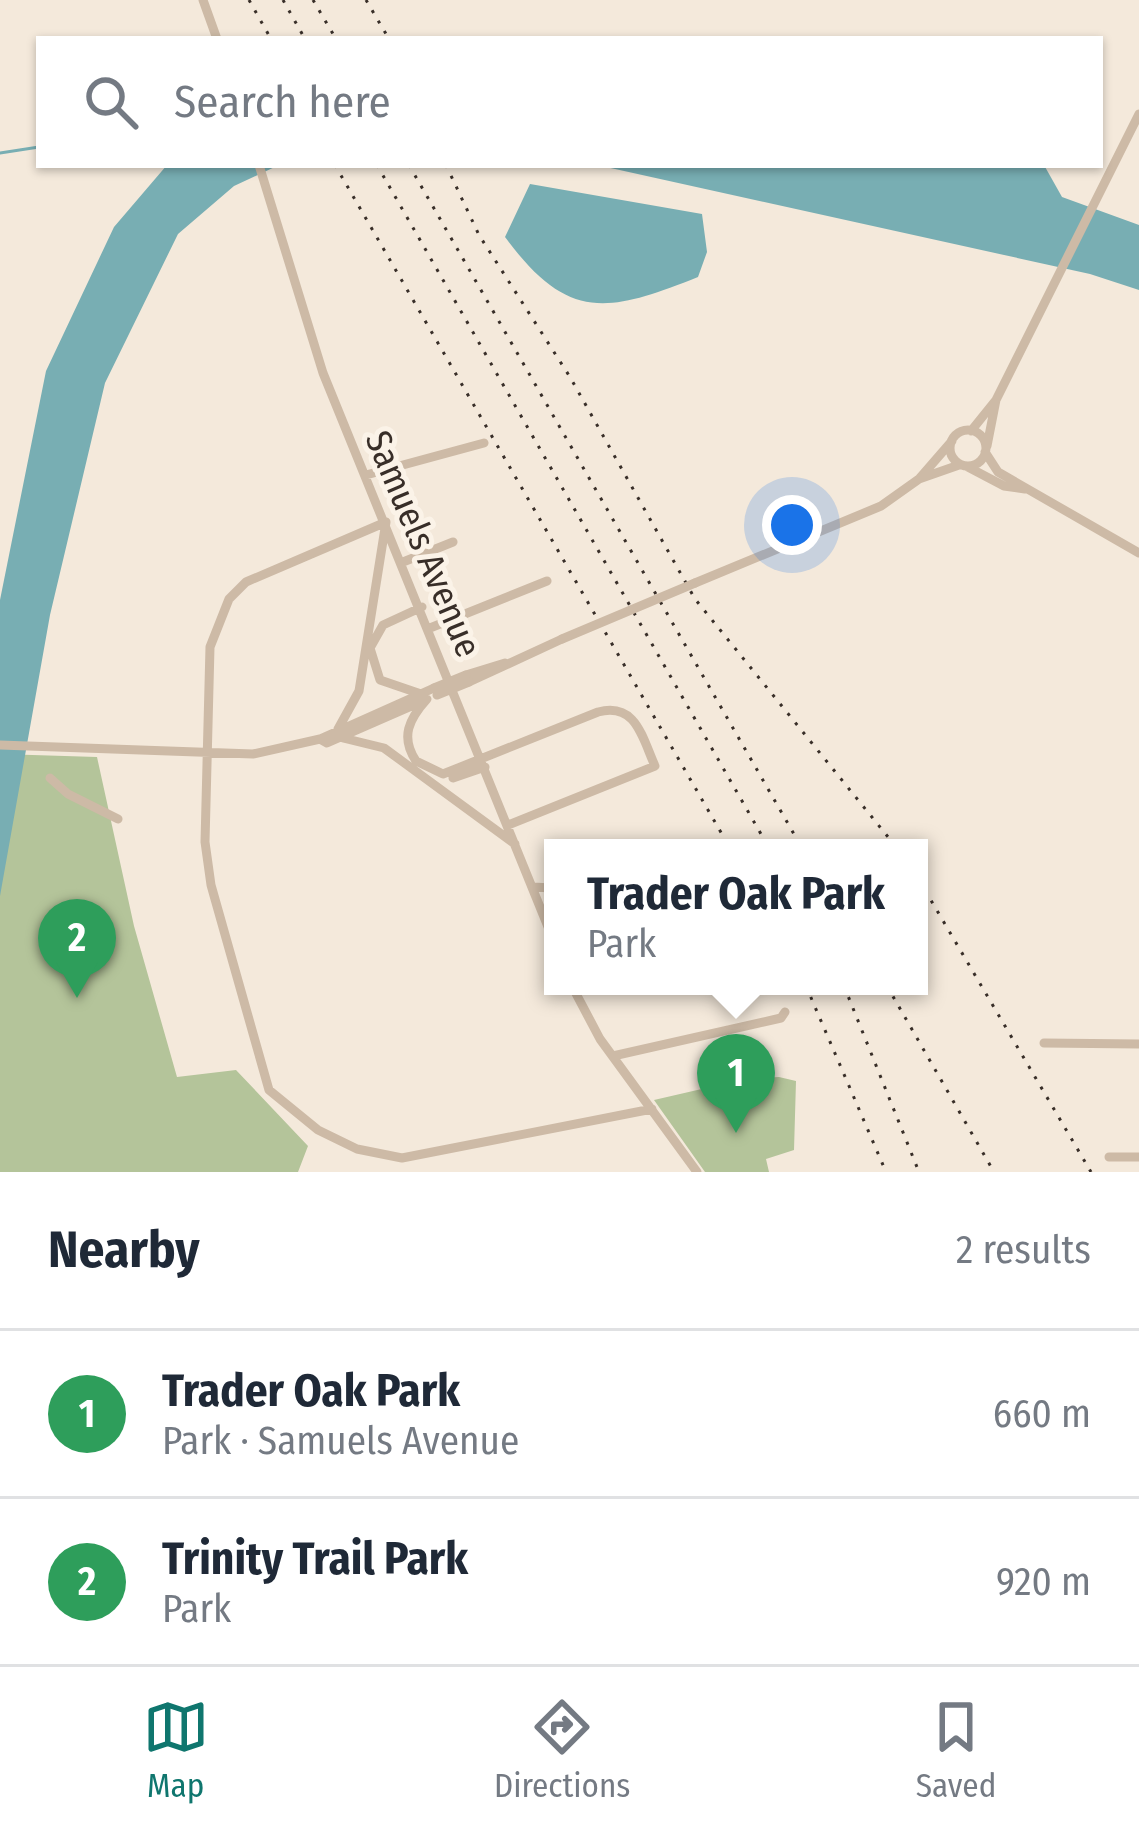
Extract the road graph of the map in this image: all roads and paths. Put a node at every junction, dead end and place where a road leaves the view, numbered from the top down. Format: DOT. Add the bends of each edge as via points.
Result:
graph roads {
  1 [pos="203,0"];
  2 [pos="216,36"];
  3 [pos="1139,114"];
  4 [pos="260,168"];
  5 [pos="996,400"];
  6 [pos="970,431"];
  7 [pos="952,441"];
  8 [pos="484,443"];
  9 [pos="986,451"];
  10 [pos="963,465"];
  11 [pos="366,476"];
  12 [pos="919,478"];
  13 [pos="1025,489"];
  14 [pos="386,522"];
  15 [pos="453,542"];
  16 [pos="1139,553"];
  17 [pos="403,562"];
  18 [pos="547,581"];
  19 [pos="421,605"];
  20 [pos="399,617"];
  21 [pos="430,628"];
  22 [pos="368,630"];
  23 [pos="430,694"];
  24 [pos="338,734"];
  25 [pos="475,740"];
  26 [pos="0,745"];
  27 [pos="204,754"];
  28 [pos="484,763"];
  29 [pos="463,769"];
  30 [pos="50,778"];
  31 [pos="430,779"];
  32 [pos="118,819"];
  33 [pos="508,825"];
  34 [pos="516,846"];
  35 [pos="532,886"];
  36 [pos="544,887"];
  37 [pos="544,916"];
  38 [pos="577,995"];
  39 [pos="785,1012"];
  40 [pos="1044,1043"];
  41 [pos="1139,1044"];
  42 [pos="614,1056"];
  43 [pos="652,1109"];
  44 [pos="1109,1157"];
  45 [pos="1139,1157"];
  46 [pos="697,1172"];
  1 -- 2 [label="street"];
  3 -- 5 [label="street"];
  4 -- 11 [label="street, Samuels Avenue" via="318,360"];
  5 -- 6 [label="street"];
  5 -- 9 [label="street"];
  6 -- 7 [label="street"];
  6 -- 9 [label="street"];
  7 -- 10 [label="street" via="952,456"];
  7 -- 12 [label="street"];
  8 -- 11 [label="street"];
  9 -- 10 [label="street" via="977,464"];
  9 -- 13 [label="street" via="998,472"];
  10 -- 12 [label="street"];
  10 -- 13 [label="street"];
  11 -- 14 [label="street, Samuels Avenue"];
  12 -- 23 [label="street, bridge" via="881,506"];
  13 -- 16 [label="street"];
  14 -- 17 [label="street, Samuels Avenue"];
  14 -- 22 [label="street"];
  14 -- 27 [label="street" via="258,574 229,599 210,647"];
  15 -- 17 [label="street"];
  17 -- 19 [label="street, Samuels Avenue"];
  18 -- 21 [label="street"];
  19 -- 20 [label="street"];
  19 -- 21 [label="street, Samuels Avenue"];
  19 -- 22 [label="street"];
  20 -- 21 [label="street"];
  20 -- 23 [label="street" via="374,634 371,665 384,684"];
  21 -- 25 [label="street, Samuels Avenue"];
  22 -- 24 [label="street" via="356,701"];
  23 -- 24 [label="street"];
  23 -- 29 [label="street" via="407,729 410,753 435,773"];
  24 -- 27 [label="street" via="274,752"];
  24 -- 31 [label="street" via="384,748"];
  25 -- 28 [label="street, Samuels Avenue"];
  25 -- 29 [label="street"];
  26 -- 27 [label="street"];
  27 -- 43 [label="street" via="211,885 251,1039 278,1101 356,1149 402,1158"];
  28 -- 29 [label="street"];
  28 -- 31 [label="street" via="458,777"];
  28 -- 33 [label="street, Samuels Avenue"];
  28 -- 33 [label="street" via="621,709 632,715 656,766"];
  30 -- 32 [label="street"];
  31 -- 34 [label="street"];
  33 -- 34 [label="street, Samuels Avenue"];
  34 -- 35 [label="street, Samuels Avenue"];
  35 -- 36 [label="street"];
  35 -- 37 [label="street, Samuels Avenue"];
  38 -- 42 [label="street"];
  39 -- 42 [label="street"];
  40 -- 41 [label="street"];
  42 -- 43 [label="street"];
  43 -- 46 [label="street"];
  44 -- 45 [label="street"];
}
